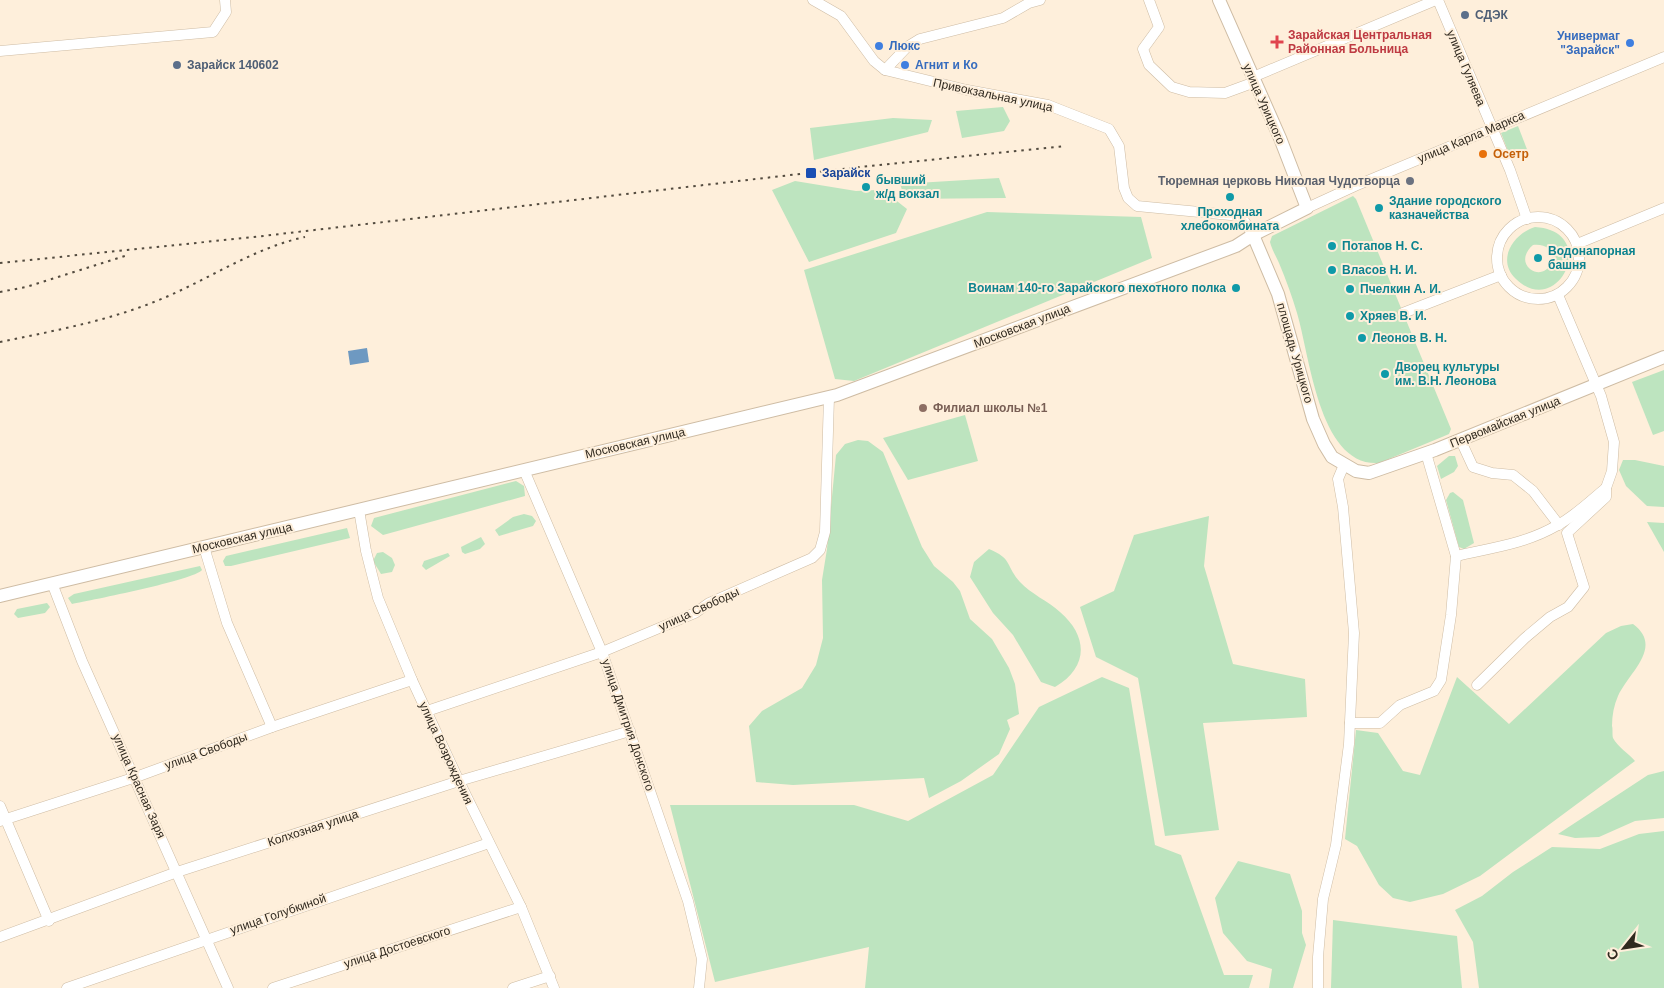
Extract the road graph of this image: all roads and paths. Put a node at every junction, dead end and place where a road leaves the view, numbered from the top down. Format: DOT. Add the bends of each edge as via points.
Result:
graph roads {
  1 [pos="812,0"];
  2 [pos="1040,0"];
  3 [pos="1149,0"];
  4 [pos="1219,0"];
  5 [pos="1437,0"];
  6 [pos="226,5"];
  7 [pos="0,51"];
  8 [pos="1664,57"];
  9 [pos="885,70"];
  10 [pos="1254,80"];
  11 [pos="1491,129"];
  12 [pos="1308,208"];
  13 [pos="1664,208"];
  14 [pos="1527,220"];
  15 [pos="1253,235"];
  16 [pos="1577,244"];
  17 [pos="1501,275"];
  18 [pos="1558,295"];
  19 [pos="1403,313"];
  20 [pos="1664,357"];
  21 [pos="1596,385"];
  22 [pos="829,397"];
  23 [pos="1461,440"];
  24 [pos="1426,453"];
  25 [pos="1344,465"];
  26 [pos="524,470"];
  27 [pos="1606,488"];
  28 [pos="359,510"];
  29 [pos="1559,525"];
  30 [pos="204,547"];
  31 [pos="1456,556"];
  32 [pos="52,583"];
  33 [pos="0,596"];
  34 [pos="602,652"];
  35 [pos="412,680"];
  36 [pos="1477,685"];
  37 [pos="427,711"];
  38 [pos="1350,723"];
  39 [pos="272,727"];
  40 [pos="630,731"];
  41 [pos="136,777"];
  42 [pos="459,781"];
  43 [pos="0,806"];
  44 [pos="3,820"];
  45 [pos="489,843"];
  46 [pos="177,872"];
  47 [pos="521,907"];
  48 [pos="49,921"];
  49 [pos="0,937"];
  50 [pos="207,938"];
  51 [pos="550,976"];
  52 [pos="67,988"];
  53 [pos="228,988"];
  54 [pos="273,988"];
  55 [pos="513,988"];
  56 [pos="554,988"];
  57 [pos="699,988"];
  58 [pos="1318,988"];
  1 -- 9 [label="street" via="841,16 874,61"];
  2 -- 9 [label="street" via="1003,18 920,39 907,47"];
  3 -- 10 [label="street" via="1159,27 1143,49 1144,57 1148,65 1172,87 1188,92 1225,93"];
  4 -- 10 [label="main road, улица Урицкого"];
  5 -- 10 [label="street"];
  5 -- 11 [label="street, улица Гуляева"];
  6 -- 7 [label="street" via="213,32"];
  8 -- 11 [label="street, улица Карла Маркса"];
  9 -- 15 [label="street, Привокзальная улица" via="1048,105 1095,122 1114,134 1119,146 1124,188 1128,198 1137,206 1241,216"];
  10 -- 12 [label="main road, улица Урицкого"];
  11 -- 12 [label="street, улица Карла Маркса"];
  11 -- 14 [label="street, улица Гуляева" via="1510,170"];
  12 -- 15 [label="main road, улица Карла Маркса"];
  13 -- 16 [label="street"];
  14 -- 16 [label="street" via="1541,218 1561,224"];
  14 -- 17 [label="street" via="1512,227 1502,241 1498,258"];
  15 -- 22 [label="main road, Московская улица" via="1236,246"];
  15 -- 25 [label="main road, площадь Урицкого" via="1278,294 1313,419 1332,457"];
  16 -- 18 [label="street" via="1579,262 1576,274"];
  17 -- 18 [label="street" via="1512,290 1524,296 1537,299"];
  17 -- 19 [label="street"];
  18 -- 21 [label="street"];
  20 -- 21 [label="main road, Первомайская улица"];
  21 -- 23 [label="main road, Первомайская улица"];
  21 -- 27 [label="street" via="1614,442 1610,480"];
  22 -- 26 [label="main road, Московская улица"];
  22 -- 34 [label="street, улица Свободы" via="825,532 820,550 812,558 709,603 695,614"];
  23 -- 24 [label="main road, Первомайская улица"];
  23 -- 29 [label="street" via="1473,467 1513,475 1533,491"];
  24 -- 25 [label="main road, Первомайская улица" via="1368,473"];
  24 -- 31 [label="street"];
  25 -- 38 [label="street" via="1338,479 1354,633"];
  26 -- 28 [label="main road, Московская улица"];
  26 -- 34 [label="street, улица Дмитрия Донского"];
  27 -- 29 [label="street"];
  27 -- 36 [label="street" via="1606,498 1567,533 1584,587 1568,607 1525,638"];
  28 -- 30 [label="main road, Московская улица"];
  28 -- 35 [label="street, улица Возрождения" via="378,598"];
  29 -- 31 [label="street" via="1517,543"];
  30 -- 32 [label="main road, Московская улица"];
  30 -- 39 [label="street" via="227,623"];
  31 -- 38 [label="street" via="1442,680 1434,691 1412,699 1380,723"];
  32 -- 33 [label="main road, Московская улица"];
  32 -- 41 [label="street, улица Красная Заря" via="82,661"];
  34 -- 37 [label="street, улица Свободы"];
  34 -- 40 [label="street, улица Дмитрия Донского"];
  35 -- 37 [label="street, улица Возрождения"];
  35 -- 39 [label="street, улица Свободы"];
  37 -- 42 [label="street, улица Возрождения"];
  38 -- 58 [label="street" via="1336,845 1324,899"];
  39 -- 41 [label="street, улица Свободы"];
  40 -- 42 [label="street, Колхозная улица"];
  40 -- 57 [label="street, улица Дмитрия Донского" via="688,901 702,959"];
  41 -- 44 [label="street, улица Свободы"];
  41 -- 46 [label="street, улица Красная Заря"];
  42 -- 45 [label="street, улица Возрождения"];
  42 -- 46 [label="street, Колхозная улица"];
  43 -- 44 [label="street"];
  44 -- 48 [label="street"];
  45 -- 47 [label="street, улица Возрождения"];
  45 -- 50 [label="street, улица Голубкиной"];
  46 -- 48 [label="street, Колхозная улица"];
  46 -- 50 [label="street, улица Красная Заря"];
  47 -- 51 [label="street, улица Возрождения"];
  47 -- 54 [label="street, улица Достоевского"];
  48 -- 49 [label="street, Колхозная улица"];
  50 -- 52 [label="street, улица Голубкиной"];
  50 -- 53 [label="street, улица Красная Заря"];
  51 -- 55 [label="street"];
  51 -- 56 [label="street, улица Возрождения"];
}
